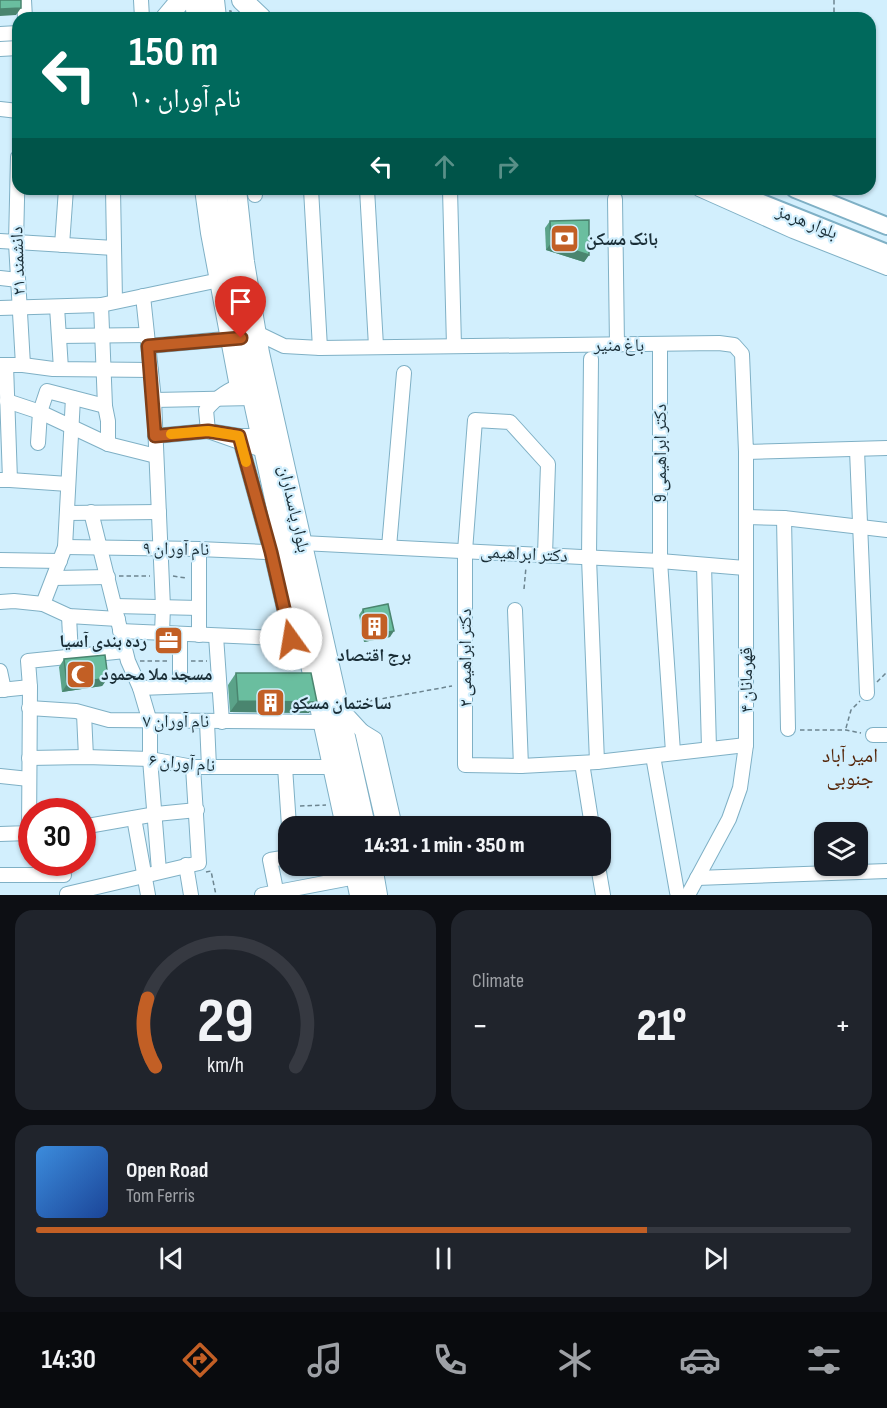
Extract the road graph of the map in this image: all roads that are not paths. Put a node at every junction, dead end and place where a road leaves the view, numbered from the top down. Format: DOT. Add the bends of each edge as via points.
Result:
graph roads {
  1 [pos="181,0"];
  2 [pos="242,0"];
  3 [pos="171,12"];
  4 [pos="255,12"];
  5 [pos="17,195"];
  6 [pos="66,195"];
  7 [pos="113,195"];
  8 [pos="203,195"];
  9 [pos="216,195"];
  10 [pos="236,195"];
  11 [pos="311,195"];
  12 [pos="367,195"];
  13 [pos="450,195"];
  14 [pos="713,195"];
  15 [pos="741,195"];
  16 [pos="810,195"];
  17 [pos="615,199"];
  18 [pos="887,226"];
  19 [pos="0,241"];
  20 [pos="16,243"];
  21 [pos="62,245"];
  22 [pos="114,248"];
  23 [pos="887,253"];
  24 [pos="887,268"];
  25 [pos="0,278"];
  26 [pos="18,280"];
  27 [pos="223,280"];
  28 [pos="143,296"];
  29 [pos="108,303"];
  30 [pos="57,307"];
  31 [pos="0,308"];
  32 [pos="20,309"];
  33 [pos="59,336"];
  34 [pos="102,336"];
  35 [pos="241,336"];
  36 [pos="148,340"];
  37 [pos="618,345"];
  38 [pos="660,345"];
  39 [pos="376,346"];
  40 [pos="454,346"];
  41 [pos="320,348"];
  42 [pos="591,359"];
  43 [pos="3,365"];
  44 [pos="22,365"];
  45 [pos="61,369"];
  46 [pos="103,370"];
  47 [pos="151,370"];
  48 [pos="404,372"];
  49 [pos="247,389"];
  50 [pos="73,398"];
  51 [pos="154,400"];
  52 [pos="215,400"];
  53 [pos="7,401"];
  54 [pos="105,406"];
  55 [pos="40,412"];
  56 [pos="70,428"];
  57 [pos="4,429"];
  58 [pos="208,431"];
  59 [pos="155,436"];
  60 [pos="240,439"];
  61 [pos="38,443"];
  62 [pos="263,443"];
  63 [pos="108,444"];
  64 [pos="887,448"];
  65 [pos="857,450"];
  66 [pos="746,452"];
  67 [pos="156,456"];
  68 [pos="5,480"];
  69 [pos="68,484"];
  70 [pos="91,512"];
  71 [pos="159,512"];
  72 [pos="67,513"];
  73 [pos="746,517"];
  74 [pos="784,518"];
  75 [pos="862,525"];
  76 [pos="887,530"];
  77 [pos="65,547"];
  78 [pos="389,547"];
  79 [pos="100,548"];
  80 [pos="161,549"];
  81 [pos="199,549"];
  82 [pos="287,549"];
  83 [pos="465,551"];
  84 [pos="545,555"];
  85 [pos="589,558"];
  86 [pos="0,560"];
  87 [pos="60,561"];
  88 [pos="660,561"];
  89 [pos="704,565"];
  90 [pos="745,568"];
  91 [pos="108,577"];
  92 [pos="54,578"];
  93 [pos="0,602"];
  94 [pos="43,604"];
  95 [pos="163,607"];
  96 [pos="199,608"];
  97 [pos="515,610"];
  98 [pos="69,616"];
  99 [pos="118,619"];
  100 [pos="162,633"];
  101 [pos="180,634"];
  102 [pos="199,635"];
  103 [pos="216,636"];
  104 [pos="299,639"];
  105 [pos="125,651"];
  106 [pos="71,656"];
  107 [pos="0,671"];
  108 [pos="219,685"];
  109 [pos="180,686"];
  110 [pos="30,687"];
  111 [pos="140,688"];
  112 [pos="2,690"];
  113 [pos="867,693"];
  114 [pos="339,706"];
  115 [pos="29,708"];
  116 [pos="84,714"];
  117 [pos="150,722"];
  118 [pos="207,722"];
  119 [pos="222,722"];
  120 [pos="325,722"];
  121 [pos="788,729"];
  122 [pos="746,745"];
  123 [pos="709,748"];
  124 [pos="673,752"];
  125 [pos="653,756"];
  126 [pos="86,757"];
  127 [pos="29,758"];
  128 [pos="150,759"];
  129 [pos="597,762"];
  130 [pos="582,763"];
  131 [pos="521,765"];
  132 [pos="193,766"];
  133 [pos="209,767"];
  134 [pos="285,767"];
  135 [pos="334,767"];
  136 [pos="0,776"];
  137 [pos="29,779"];
  138 [pos="29,798"];
  139 [pos="197,810"];
  140 [pos="156,814"];
  141 [pos="288,816"];
  142 [pos="344,816"];
  143 [pos="363,816"];
  144 [pos="383,816"];
  145 [pos="590,816"];
  146 [pos="134,818"];
  147 [pos="96,825"];
  148 [pos="18,833"];
  149 [pos="0,834"];
  150 [pos="278,859"];
  151 [pos="193,864"];
  152 [pos="159,871"];
  153 [pos="887,871"];
  154 [pos="18,873"];
  155 [pos="0,874"];
  156 [pos="145,874"];
  157 [pos="65,876"];
  158 [pos="600,876"];
  159 [pos="367,878"];
  160 [pos="697,878"];
  161 [pos="277,893"];
  162 [pos="680,894"];
  163 [pos="67,895"];
  164 [pos="148,895"];
  165 [pos="191,895"];
  166 [pos="262,895"];
  167 [pos="603,895"];
  1 -- 3 [label="highway"];
  2 -- 4 [label="highway"];
  5 -- 20 [label="street, دانشمند ۲۱"];
  6 -- 21 [label="street"];
  7 -- 22 [label="street"];
  8 -- 27 [label="street"];
  9 -- 27 [label="highway, بلوار پاسداران"];
  10 -- 35 [label="highway, بلوار پاسداران"];
  11 -- 41 [label="street"];
  12 -- 39 [label="street"];
  13 -- 40 [label="street"];
  14 -- 24 [label="street"];
  15 -- 23 [label="main road, بلوار هرمز"];
  16 -- 18 [label="main road, بلوار هرمز"];
  17 -- 37 [label="street"];
  19 -- 20 [label="street"];
  20 -- 21 [label="street"];
  20 -- 26 [label="street, دانشمند ۲۱"];
  21 -- 22 [label="street"];
  22 -- 29 [label="street"];
  25 -- 26 [label="street"];
  26 -- 32 [label="street, دانشمند ۲۱"];
  27 -- 28 [label="street"];
  27 -- 35 [label="highway, بلوار پاسداران"];
  28 -- 29 [label="street"];
  28 -- 36 [label="street"];
  29 -- 30 [label="street"];
  29 -- 34 [label="street"];
  30 -- 32 [label="street"];
  30 -- 33 [label="street"];
  31 -- 32 [label="street"];
  32 -- 44 [label="street, دانشمند ۲۱"];
  33 -- 34 [label="street"];
  33 -- 45 [label="street"];
  34 -- 36 [label="street"];
  34 -- 46 [label="street"];
  35 -- 36 [label="street"];
  35 -- 41 [label="street, باغ منیر" via="284,346"];
  35 -- 49 [label="highway, بلوار پاسداران"];
  35 -- 82 [label="highway, بلوار پاسداران" via="277,436"];
  36 -- 47 [label="street"];
  37 -- 38 [label="street, باغ منیر"];
  37 -- 40 [label="street, باغ منیر"];
  38 -- 66 [label="street, باغ منیر" via="719,344 738,348 742,354"];
  38 -- 88 [label="street, دکتر ابراهیمی 9"];
  39 -- 40 [label="street, باغ منیر"];
  39 -- 41 [label="street, باغ منیر"];
  42 -- 85 [label="street"];
  43 -- 44 [label="street"];
  43 -- 53 [label="street"];
  44 -- 45 [label="street"];
  45 -- 46 [label="street"];
  46 -- 47 [label="street"];
  46 -- 54 [label="street"];
  47 -- 51 [label="street"];
  48 -- 78 [label="street"];
  49 -- 52 [label="street"];
  49 -- 52 [label="street"];
  49 -- 62 [label="highway, بلوار پاسداران"];
  50 -- 54 [label="street"];
  50 -- 55 [label="street" via="47,391"];
  50 -- 56 [label="street"];
  51 -- 52 [label="street"];
  51 -- 59 [label="street"];
  52 -- 58 [label="street" via="206,410"];
  53 -- 55 [label="street"];
  53 -- 57 [label="street"];
  54 -- 63 [label="street"];
  55 -- 56 [label="street"];
  55 -- 61 [label="street"];
  56 -- 63 [label="street"];
  56 -- 69 [label="street"];
  57 -- 68 [label="street"];
  58 -- 59 [label="street"];
  58 -- 60 [label="street"];
  59 -- 67 [label="street"];
  60 -- 62 [label="street"];
  60 -- 82 [label="street"];
  62 -- 82 [label="highway, بلوار پاسداران"];
  63 -- 67 [label="street"];
  64 -- 65 [label="street"];
  65 -- 66 [label="street"];
  65 -- 75 [label="street"];
  66 -- 73 [label="street, قهرمانان ۴"];
  67 -- 71 [label="street"];
  68 -- 69 [label="street"];
  69 -- 72 [label="street"];
  70 -- 71 [label="street"];
  70 -- 72 [label="street"];
  70 -- 79 [label="street"];
  71 -- 80 [label="street"];
  72 -- 77 [label="street"];
  73 -- 74 [label="street"];
  73 -- 90 [label="street, قهرمانان ۴"];
  74 -- 75 [label="street"];
  74 -- 121 [label="street"];
  75 -- 76 [label="street"];
  75 -- 113 [label="street"];
  77 -- 79 [label="street, نام آوران ۹"];
  77 -- 87 [label="street"];
  78 -- 82 [label="street, دکتر ابراهیمی"];
  78 -- 83 [label="street, دکتر ابراهیمی"];
  79 -- 80 [label="street, نام آوران ۹"];
  79 -- 91 [label="street"];
  80 -- 81 [label="street, نام آوران ۹"];
  80 -- 95 [label="street"];
  81 -- 82 [label="street, نام آوران ۹"];
  81 -- 96 [label="street"];
  82 -- 104 [label="highway, بلوار پاسداران"];
  82 -- 114 [label="highway, بلوار پاسداران"];
  83 -- 84 [label="street, دکتر ابراهیمی"];
  83 -- 84 [label="street, دکتر ابراهیمی ۲" via="475,420 510,422 548,464"];
  83 -- 131 [label="street, دکتر ابراهیمی ۲" via="465,765"];
  84 -- 85 [label="street, دکتر ابراهیمی"];
  85 -- 88 [label="street, دکتر ابراهیمی"];
  85 -- 129 [label="street"];
  86 -- 87 [label="street"];
  87 -- 92 [label="street"];
  88 -- 89 [label="street, دکتر ابراهیمی"];
  88 -- 124 [label="street, دکتر ابراهیمی 9"];
  89 -- 90 [label="street, دکتر ابراهیمی"];
  89 -- 123 [label="street"];
  90 -- 122 [label="street, قهرمانان ۴"];
  91 -- 92 [label="street"];
  91 -- 99 [label="street"];
  92 -- 94 [label="street"];
  93 -- 94 [label="street"];
  94 -- 98 [label="street"];
  95 -- 96 [label="street"];
  95 -- 99 [label="street"];
  95 -- 100 [label="street"];
  96 -- 102 [label="street"];
  97 -- 131 [label="street"];
  98 -- 99 [label="street"];
  98 -- 106 [label="street"];
  99 -- 100 [label="street"];
  99 -- 105 [label="street"];
  100 -- 101 [label="street"];
  101 -- 102 [label="street"];
  101 -- 109 [label="street"];
  102 -- 103 [label="street"];
  103 -- 104 [label="street"];
  103 -- 108 [label="street"];
  104 -- 120 [label="highway, بلوار پاسداران"];
  105 -- 106 [label="street"];
  105 -- 111 [label="street"];
  106 -- 110 [label="street" via="28,661"];
  107 -- 112 [label="street"];
  108 -- 109 [label="street"];
  108 -- 119 [label="street"];
  109 -- 111 [label="street"];
  110 -- 112 [label="street"];
  110 -- 115 [label="street"];
  111 -- 117 [label="street"];
  114 -- 143 [label="highway, بلوار پاسداران"];
  114 -- 144 [label="street" via="362,731"];
  115 -- 116 [label="street, نام آوران ۷"];
  115 -- 127 [label="street"];
  116 -- 117 [label="street, نام آوران ۷"];
  116 -- 126 [label="street"];
  117 -- 118 [label="street, نام آوران ۷"];
  117 -- 128 [label="street"];
  118 -- 119 [label="street, نام آوران ۷"];
  118 -- 133 [label="street"];
  119 -- 120 [label="street, نام آوران ۷"];
  120 -- 135 [label="highway, بلوار پاسداران"];
  122 -- 123 [label="street"];
  122 -- 160 [label="street, قهرمانان ۴" via="740,788 729,819"];
  123 -- 124 [label="street"];
  124 -- 125 [label="street"];
  125 -- 129 [label="street"];
  125 -- 162 [label="street"];
  126 -- 127 [label="street, نام آوران ۶"];
  126 -- 128 [label="street, نام آوران ۶"];
  127 -- 137 [label="street"];
  128 -- 132 [label="street, نام آوران ۶"];
  128 -- 140 [label="street"];
  129 -- 130 [label="street"];
  130 -- 131 [label="street"];
  130 -- 145 [label="street"];
  132 -- 133 [label="street, نام آوران ۶"];
  132 -- 139 [label="street"];
  133 -- 134 [label="street, نام آوران ۶"];
  134 -- 135 [label="street, نام آوران ۶"];
  134 -- 141 [label="street"];
  135 -- 142 [label="highway, بلوار پاسداران"];
  136 -- 137 [label="street"];
  137 -- 138 [label="street"];
  139 -- 140 [label="street"];
  139 -- 151 [label="street"];
  140 -- 146 [label="street"];
  140 -- 152 [label="street"];
  146 -- 147 [label="street"];
  146 -- 156 [label="street"];
  148 -- 149 [label="street"];
  150 -- 161 [label="street" via="270,860"];
  151 -- 152 [label="street"];
  151 -- 165 [label="street"];
  152 -- 156 [label="street"];
  153 -- 160 [label="street"];
  154 -- 155 [label="street"];
  156 -- 163 [label="street"];
  156 -- 164 [label="street"];
  157 -- 163 [label="street"];
  158 -- 167 [label="street"];
  159 -- 161 [label="street"];
  160 -- 162 [label="street, قهرمانان ۴"];
  161 -- 166 [label="street"];
}
